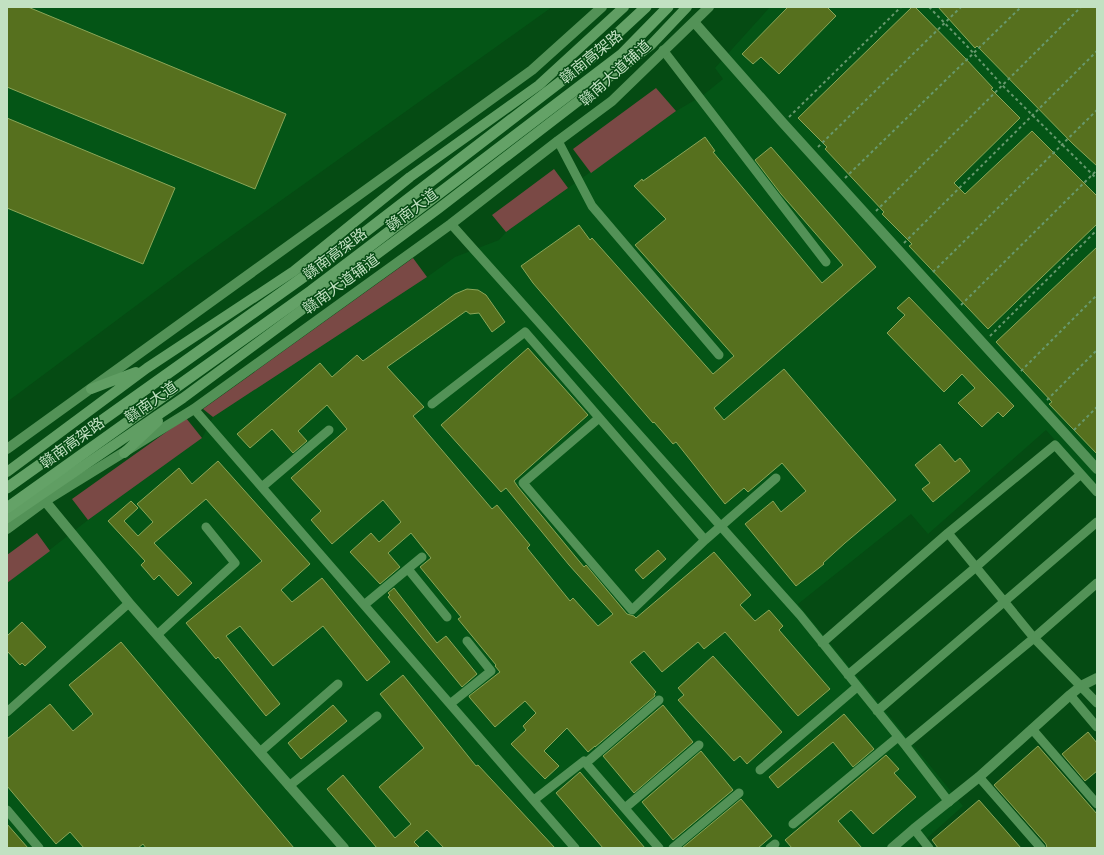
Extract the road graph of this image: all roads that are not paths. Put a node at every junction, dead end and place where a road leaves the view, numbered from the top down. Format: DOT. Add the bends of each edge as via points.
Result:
graph roads {
  1 [pos="602,7"];
  2 [pos="624,7"];
  3 [pos="646,7"];
  4 [pos="668,7"];
  5 [pos="710,7"];
  6 [pos="686,8"];
  7 [pos="694,22"];
  8 [pos="663,50"];
  9 [pos="558,141"];
  10 [pos="451,224"];
  11 [pos="826,262"];
  12 [pos="719,355"];
  13 [pos="147,368"];
  14 [pos="91,389"];
  15 [pos="183,398"];
  16 [pos="432,404"];
  17 [pos="194,409"];
  18 [pos="599,418"];
  19 [pos="329,430"];
  20 [pos="7,449"];
  21 [pos="124,453"];
  22 [pos="1097,470"];
  23 [pos="7,472"];
  24 [pos="1081,474"];
  25 [pos="776,478"];
  26 [pos="262,487"];
  27 [pos="7,488"];
  28 [pos="1097,492"];
  29 [pos="45,501"];
  30 [pos="7,508"];
  31 [pos="7,518"];
  32 [pos="1097,522"];
  33 [pos="721,526"];
  34 [pos="206,527"];
  35 [pos="7,529"];
  36 [pos="948,533"];
  37 [pos="705,540"];
  38 [pos="422,557"];
  39 [pos="976,567"];
  40 [pos="408,569"];
  41 [pos="1097,584"];
  42 [pos="1004,601"];
  43 [pos="129,603"];
  44 [pos="364,606"];
  45 [pos="447,617"];
  46 [pos="156,635"];
  47 [pos="1034,638"];
  48 [pos="467,641"];
  49 [pos="822,643"];
  50 [pos="848,676"];
  51 [pos="1097,678"];
  52 [pos="338,684"];
  53 [pos="1081,686"];
  54 [pos="858,687"];
  55 [pos="1070,695"];
  56 [pos="660,700"];
  57 [pos="1097,703"];
  58 [pos="450,704"];
  59 [pos="877,711"];
  60 [pos="7,712"];
  61 [pos="377,716"];
  62 [pos="1097,727"];
  63 [pos="1032,729"];
  64 [pos="898,737"];
  65 [pos="699,745"];
  66 [pos="905,745"];
  67 [pos="260,752"];
  68 [pos="586,763"];
  69 [pos="760,770"];
  70 [pos="979,777"];
  71 [pos="289,786"];
  72 [pos="739,793"];
  73 [pos="534,800"];
  74 [pos="948,802"];
  75 [pos="1097,804"];
  76 [pos="625,808"];
  77 [pos="7,810"];
  78 [pos="793,824"];
  79 [pos="914,828"];
  80 [pos="39,848"];
  81 [pos="344,848"];
  82 [pos="575,848"];
  83 [pos="659,848"];
  84 [pos="673,848"];
  85 [pos="892,848"];
  86 [pos="930,848"];
  87 [pos="1041,848"];
  1 -- 14 [label="street" via="532,70"];
  2 -- 13 [label="main road, 赣南大道" via="539,85 410,177 294,271"];
  3 -- 27 [label="highway, 赣南高架路" via="590,59 347,246"];
  4 -- 30 [label="highway, 赣南高架路" via="621,55 311,291"];
  5 -- 7 [label="street, 赣南大道辅道"];
  6 -- 15 [label="main road, 赣南大道" via="651,45 584,98"];
  7 -- 8 [label="street, 赣南大道辅道"];
  7 -- 22 [label="street"];
  8 -- 9 [label="street, 赣南大道辅道" via="612,101"];
  8 -- 11 [label="street"];
  9 -- 10 [label="street, 赣南大道辅道"];
  9 -- 12 [label="street" via="592,206"];
  10 -- 17 [label="street, 赣南大道辅道"];
  10 -- 33 [label="street"];
  13 -- 14 [label="main road"];
  13 -- 23 [label="main road, 赣南大道"];
  14 -- 20 [label="street"];
  15 -- 21 [label="main road"];
  15 -- 31 [label="main road, 赣南大道"];
  16 -- 18 [label="street" via="525,332"];
  17 -- 21 [label="street, 赣南大道辅道"];
  17 -- 26 [label="street"];
  18 -- 37 [label="street"];
  18 -- 37 [label="street" via="523,483 632,610"];
  19 -- 26 [label="street"];
  21 -- 29 [label="street, 赣南大道辅道"];
  24 -- 28 [label="street"];
  24 -- 36 [label="street" via="1055,445"];
  24 -- 39 [label="street"];
  25 -- 33 [label="street"];
  26 -- 44 [label="street"];
  29 -- 35 [label="street, 赣南大道辅道"];
  29 -- 43 [label="street"];
  32 -- 42 [label="street"];
  33 -- 37 [label="street"];
  33 -- 49 [label="street"];
  34 -- 46 [label="street" via="235,563"];
  36 -- 39 [label="street"];
  36 -- 49 [label="street"];
  38 -- 40 [label="street"];
  39 -- 42 [label="street"];
  39 -- 50 [label="street"];
  40 -- 44 [label="street"];
  40 -- 45 [label="street"];
  41 -- 47 [label="street"];
  42 -- 47 [label="street"];
  42 -- 59 [label="street"];
  43 -- 46 [label="street"];
  43 -- 60 [label="street"];
  44 -- 58 [label="street"];
  46 -- 67 [label="street"];
  47 -- 53 [label="street"];
  47 -- 66 [label="street"];
  48 -- 58 [label="street" via="491,671"];
  49 -- 50 [label="street"];
  50 -- 54 [label="street"];
  51 -- 53 [label="street"];
  52 -- 67 [label="street"];
  53 -- 55 [label="street"];
  53 -- 57 [label="street"];
  54 -- 59 [label="street"];
  54 -- 69 [label="street"];
  55 -- 62 [label="street"];
  55 -- 63 [label="street"];
  56 -- 68 [label="street"];
  58 -- 73 [label="street"];
  59 -- 64 [label="street"];
  61 -- 71 [label="street"];
  63 -- 70 [label="street"];
  63 -- 75 [label="street"];
  64 -- 66 [label="street"];
  64 -- 78 [label="street"];
  65 -- 76 [label="street"];
  66 -- 74 [label="street"];
  67 -- 71 [label="street"];
  68 -- 73 [label="street" via="584,761"];
  68 -- 76 [label="street"];
  70 -- 74 [label="street"];
  70 -- 87 [label="street"];
  71 -- 81 [label="street"];
  72 -- 84 [label="street"];
  73 -- 82 [label="street"];
  74 -- 79 [label="street"];
  76 -- 83 [label="street"];
  77 -- 80 [label="street"];
  79 -- 85 [label="street"];
  79 -- 86 [label="street"];
}
